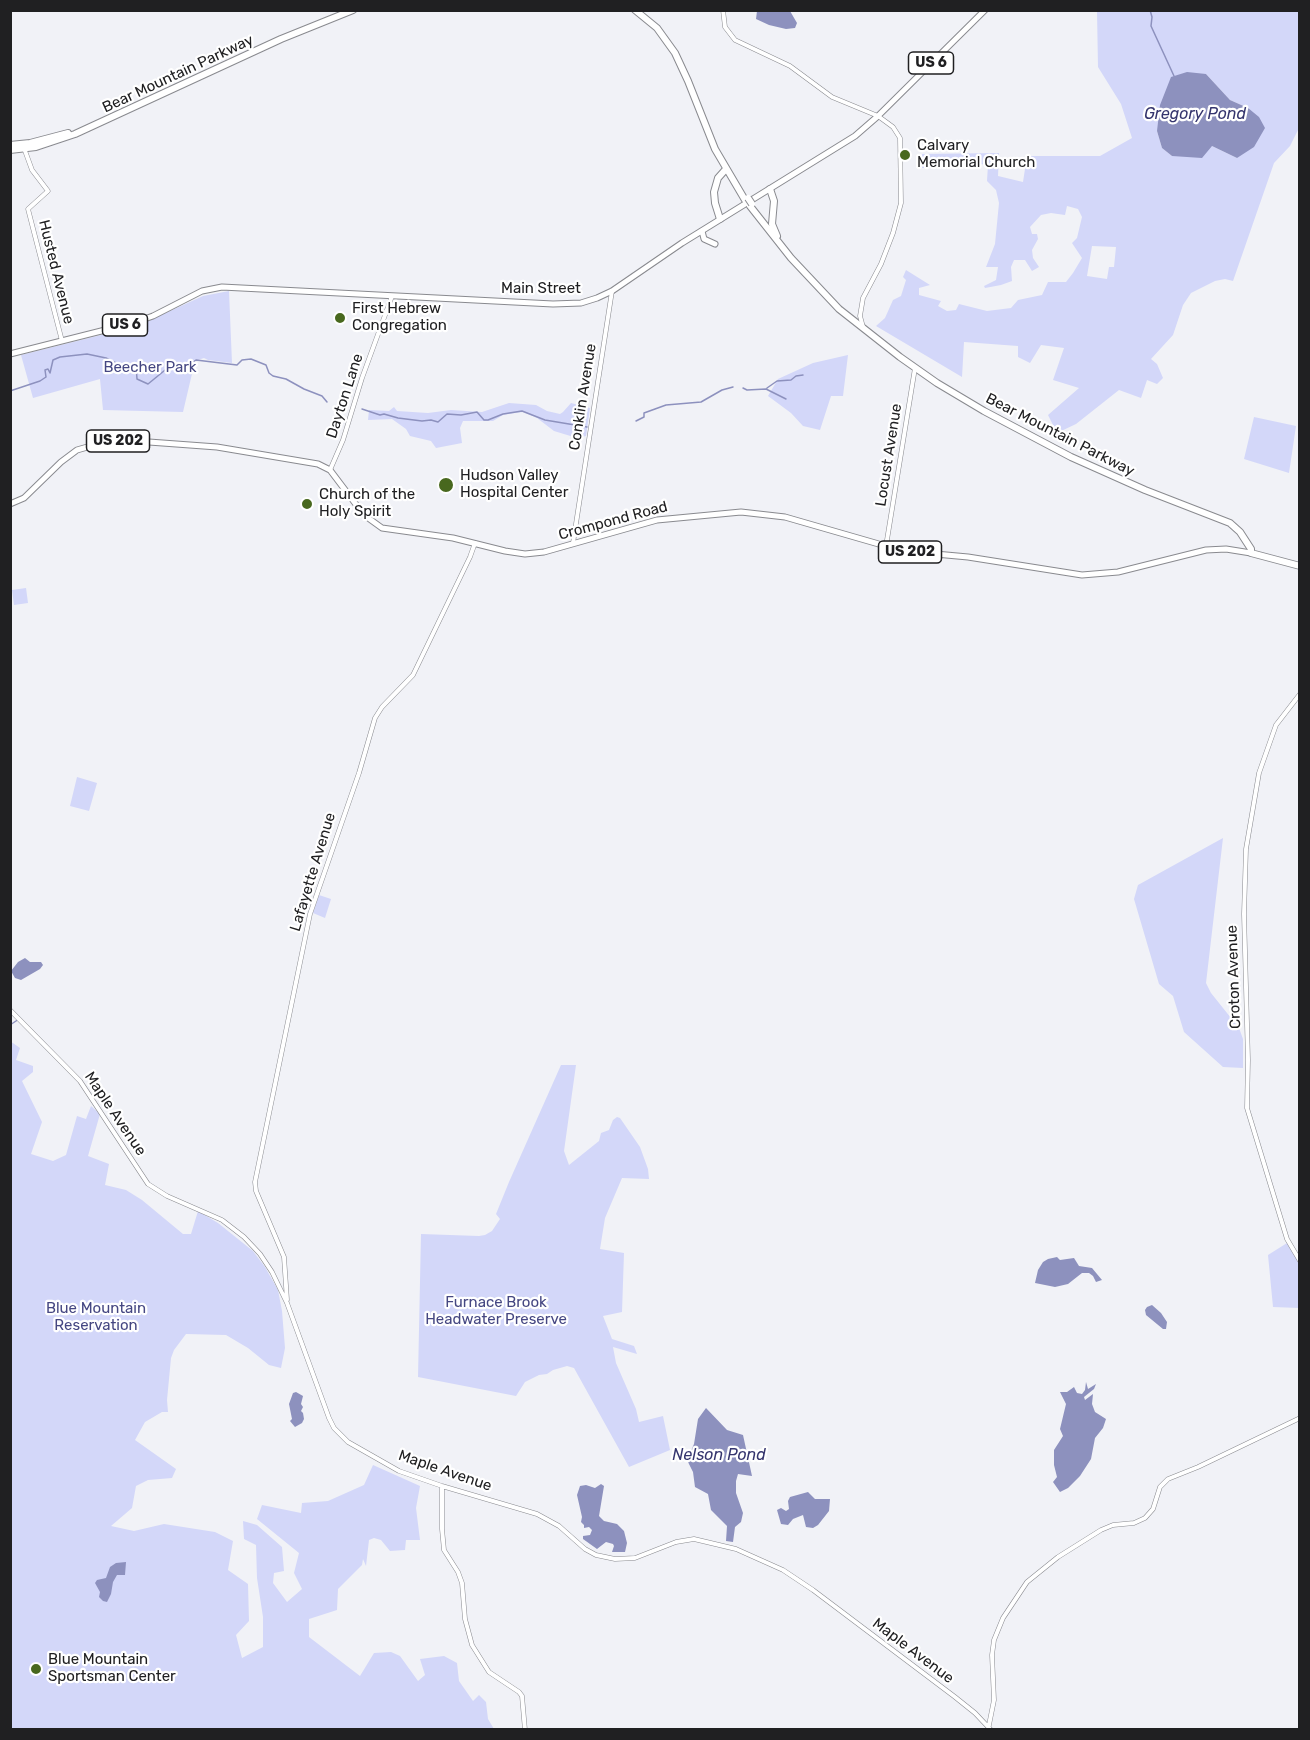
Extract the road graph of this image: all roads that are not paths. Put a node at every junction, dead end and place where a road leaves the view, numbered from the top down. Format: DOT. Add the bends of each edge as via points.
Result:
graph roads {
  1 [pos="343,10"];
  2 [pos="353,10"];
  3 [pos="635,10"];
  4 [pos="642,10"];
  5 [pos="723,10"];
  6 [pos="985,10"];
  7 [pos="878,116"];
  8 [pos="10,145"];
  9 [pos="24,146"];
  10 [pos="10,150"];
  11 [pos="726,170"];
  12 [pos="770,189"];
  13 [pos="749,202"];
  14 [pos="772,213"];
  15 [pos="720,219"];
  16 [pos="765,221"];
  17 [pos="702,231"];
  18 [pos="777,236"];
  19 [pos="716,244"];
  20 [pos="612,291"];
  21 [pos="393,295"];
  22 [pos="857,315"];
  23 [pos="862,327"];
  24 [pos="62,341"];
  25 [pos="10,354"];
  26 [pos="915,368"];
  27 [pos="330,470"];
  28 [pos="10,504"];
  29 [pos="475,543"];
  30 [pos="573,543"];
  31 [pos="885,547"];
  32 [pos="1251,553"];
  33 [pos="1299,566"];
  34 [pos="1299,694"];
  35 [pos="10,1010"];
  36 [pos="1299,1262"];
  37 [pos="287,1303"];
  38 [pos="1299,1418"];
  39 [pos="442,1486"];
  40 [pos="990,1728"];
  41 [pos="525,1730"];
  1 -- 9 [label="highway, Bear Mountain Parkway" via="78,129"];
  2 -- 9 [label="highway, Bear Mountain Parkway" via="84,130 51,143"];
  3 -- 11 [label="highway, Bear Mountain Parkway" via="653,24 672,49"];
  4 -- 13 [label="highway, Bear Mountain Parkway" via="675,46 717,146"];
  5 -- 7 [label="street" via="727,31 741,44 790,66 832,97"];
  6 -- 7 [label="main road, Main Street / US 6"];
  7 -- 12 [label="main road, Main Street / US 6" via="850,139"];
  7 -- 22 [label="street" via="900,138 901,203 881,264"];
  8 -- 9 [label="highway, Bear Mountain Parkway"];
  9 -- 10 [label="highway, Bear Mountain Parkway"];
  9 -- 24 [label="street, Husted Avenue" via="32,170 48,191 28,209"];
  11 -- 13 [label="highway, Bear Mountain Parkway"];
  11 -- 15 [label="highway" via="719,176 714,192"];
  12 -- 14 [label="highway"];
  12 -- 15 [label="main road, Main Street / US 6"];
  13 -- 16 [label="highway, Bear Mountain Parkway"];
  13 -- 23 [label="highway, Bear Mountain Parkway" via="815,285"];
  14 -- 16 [label="highway"];
  14 -- 18 [label="highway"];
  15 -- 17 [label="main road, Main Street / US 6"];
  16 -- 18 [label="highway, Bear Mountain Parkway"];
  17 -- 19 [label="main road" via="704,239"];
  17 -- 20 [label="main road, Main Street / US 6"];
  18 -- 22 [label="highway, Bear Mountain Parkway" via="812,276"];
  20 -- 21 [label="main road, Main Street / US 6" via="581,303 553,304"];
  20 -- 30 [label="street, Conklin Avenue"];
  21 -- 24 [label="main road, Main Street / US 6" via="222,287 202,291 133,323"];
  21 -- 27 [label="street, Dayton Lane"];
  22 -- 23 [label="highway, Bear Mountain Parkway"];
  23 -- 26 [label="highway, Bear Mountain Parkway"];
  24 -- 25 [label="main road, Main Street / US 6"];
  26 -- 31 [label="street, Locust Avenue"];
  26 -- 32 [label="highway, Bear Mountain Parkway" via="984,411 1071,456 1230,523 1240,532"];
  27 -- 28 [label="main road, US 202" via="314,463 200,445 105,442 72,453 24,498"];
  27 -- 29 [label="main road, Crompond Road / US 202" via="364,515 377,525"];
  29 -- 30 [label="main road, Crompond Road / US 202" via="525,554"];
  29 -- 37 [label="street, Lafayette Avenue" via="413,675 375,718 310,914 255,1182 285,1260"];
  30 -- 31 [label="main road, Crompond Road / US 202" via="665,519 741,513 791,518"];
  31 -- 32 [label="main road, Crompond Road / US 202" via="1088,575 1118,572 1206,550"];
  32 -- 33 [label="highway, Crompond Road / US 202"];
  34 -- 36 [label="street, Croton Avenue" via="1276,725 1259,773 1246,849 1244,914 1247,1108 1287,1239"];
  35 -- 37 [label="street, Maple Avenue" via="80,1081 148,1184 216,1217 244,1237 268,1264"];
  37 -- 39 [label="street, Maple Avenue" via="329,1418 338,1432 390,1466"];
  38 -- 40 [label="street" via="1168,1479 1145,1518 1101,1530 1027,1582 1003,1618 994,1640"];
  39 -- 40 [label="street, Maple Avenue" via="537,1514 559,1526 585,1549 608,1558 635,1558 694,1539 736,1549 790,1573 955,1697"];
  39 -- 41 [label="street" via="444,1550 462,1583 472,1645 489,1672 522,1696"];
}
